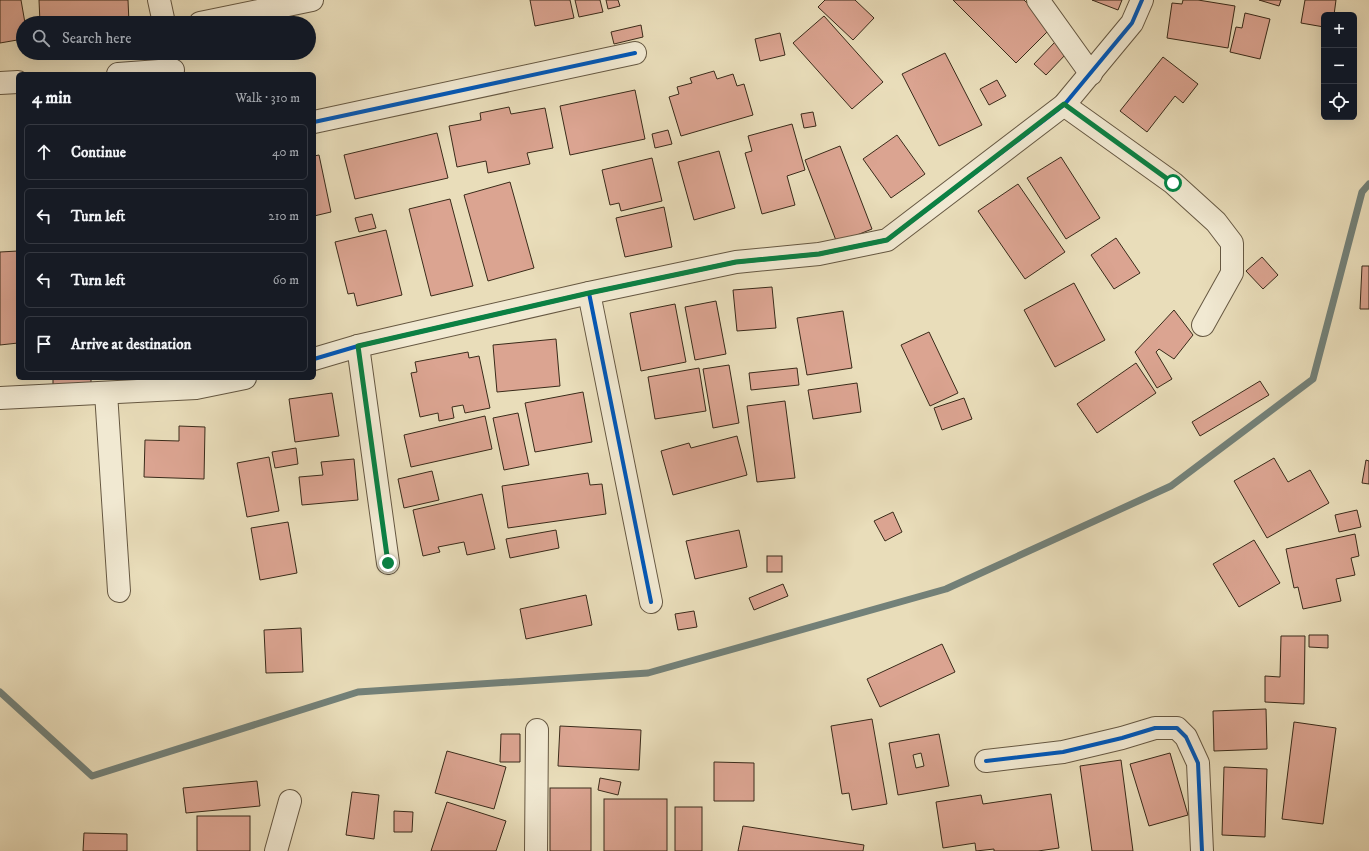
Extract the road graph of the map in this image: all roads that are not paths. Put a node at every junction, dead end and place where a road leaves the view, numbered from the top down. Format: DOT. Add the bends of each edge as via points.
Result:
graph roads {
  1 [pos="159,0"];
  2 [pos="312,0"];
  3 [pos="1038,0"];
  4 [pos="1142,0"];
  5 [pos="162,16"];
  6 [pos="234,16"];
  7 [pos="635,53"];
  8 [pos="172,66"];
  9 [pos="132,72"];
  10 [pos="1090,74"];
  11 [pos="16,82"];
  12 [pos="0,83"];
  13 [pos="1064,104"];
  14 [pos="316,122"];
  15 [pos="589,293"];
  16 [pos="1203,325"];
  17 [pos="358,346"];
  18 [pos="316,358"];
  19 [pos="235,380"];
  20 [pos="106,393"];
  21 [pos="0,398"];
  22 [pos="388,563"];
  23 [pos="119,591"];
  24 [pos="651,602"];
  25 [pos="537,730"];
  26 [pos="986,761"];
  27 [pos="290,801"];
  28 [pos="276,851"];
  29 [pos="536,851"];
  30 [pos="1202,851"];
  1 -- 5 [label="street"];
  2 -- 6 [label="street"];
  3 -- 10 [label="street"];
  4 -- 10 [label="street" via="1132,23"];
  7 -- 14 [label="street"];
  8 -- 9 [label="street"];
  10 -- 13 [label="street"];
  11 -- 12 [label="street"];
  13 -- 15 [label="street" via="887,240 819,254 736,262"];
  13 -- 16 [label="street" via="1173,183 1216,222 1232,243 1232,273"];
  15 -- 17 [label="street"];
  15 -- 24 [label="street"];
  17 -- 18 [label="street"];
  17 -- 22 [label="street"];
  19 -- 20 [label="street" via="196,388"];
  20 -- 21 [label="street"];
  20 -- 23 [label="street"];
  25 -- 29 [label="street"];
  26 -- 30 [label="street" via="1063,752 1155,728 1177,728 1186,737 1198,763"];
  27 -- 28 [label="street"];
}
